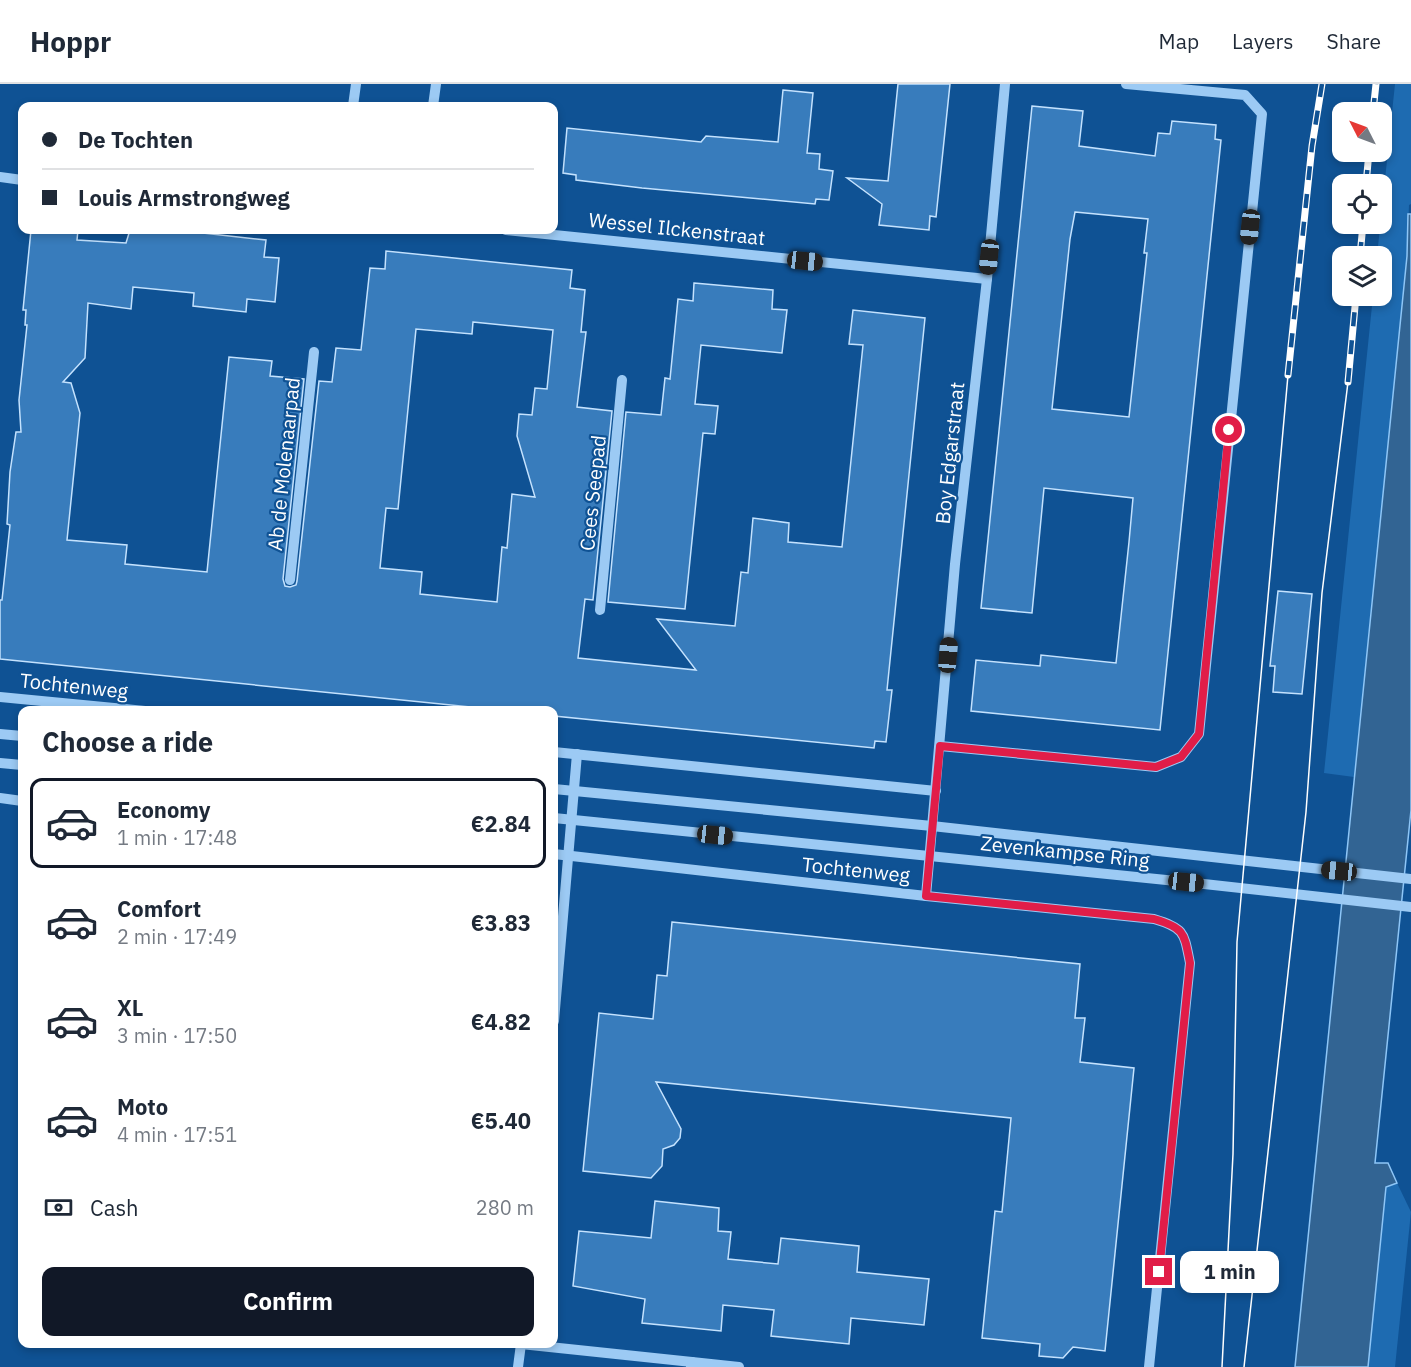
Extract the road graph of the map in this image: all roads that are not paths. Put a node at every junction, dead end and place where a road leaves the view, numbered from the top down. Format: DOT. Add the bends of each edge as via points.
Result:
graph roads {
  1 [pos="356,84"];
  2 [pos="436,84"];
  3 [pos="1005,84"];
  4 [pos="1126,84"];
  5 [pos="1245,89"];
  6 [pos="354,102"];
  7 [pos="434,102"];
  8 [pos="0,177"];
  9 [pos="18,179"];
  10 [pos="545,234"];
  11 [pos="987,279"];
  12 [pos="314,352"];
  13 [pos="622,380"];
  14 [pos="290,580"];
  15 [pos="600,610"];
  16 [pos="0,697"];
  17 [pos="93,706"];
  18 [pos="0,734"];
  19 [pos="18,736"];
  20 [pos="940,746"];
  21 [pos="558,752"];
  22 [pos="577,754"];
  23 [pos="0,763"];
  24 [pos="18,765"];
  25 [pos="558,790"];
  26 [pos="936,791"];
  27 [pos="575,792"];
  28 [pos="0,798"];
  29 [pos="18,800"];
  30 [pos="558,818"];
  31 [pos="572,820"];
  32 [pos="932,826"];
  33 [pos="558,854"];
  34 [pos="570,855"];
  35 [pos="929,856"];
  36 [pos="1411,879"];
  37 [pos="926,896"];
  38 [pos="1411,907"];
  39 [pos="558,980"];
  40 [pos="520,1348"];
  41 [pos="553,1348"];
  42 [pos="691,1365"];
  43 [pos="518,1367"];
  44 [pos="739,1367"];
  45 [pos="1149,1367"];
  1 -- 6 [label="street"];
  2 -- 7 [label="street"];
  3 -- 11 [label="street, Boy Edgarstraat"];
  4 -- 5 [label="street"];
  5 -- 20 [label="street" via="1262,114 1199,734 1181,757 1156,767"];
  8 -- 9 [label="street"];
  10 -- 11 [label="street, Wessel Ilckenstraat"];
  11 -- 20 [label="street, Boy Edgarstraat" via="955,564"];
  12 -- 14 [label="street, Ab de Molenaarpad"];
  13 -- 15 [label="street, Cees Seepad"];
  16 -- 17 [label="street, Tochtenweg"];
  18 -- 19 [label="street"];
  20 -- 26 [label="street, Boy Edgarstraat"];
  21 -- 22 [label="street"];
  22 -- 26 [label="street"];
  22 -- 27 [label="street"];
  23 -- 24 [label="street"];
  25 -- 27 [label="street, Zevenkampse Ring"];
  26 -- 32 [label="street, Boy Edgarstraat"];
  27 -- 31 [label="street"];
  27 -- 32 [label="street, Zevenkampse Ring"];
  28 -- 29 [label="street"];
  30 -- 31 [label="street, Zevenkampse Ring"];
  31 -- 34 [label="street"];
  31 -- 35 [label="street, Zevenkampse Ring"];
  32 -- 35 [label="street"];
  32 -- 36 [label="street, Zevenkampse Ring"];
  33 -- 34 [label="street, Tochtenweg"];
  34 -- 37 [label="street, Tochtenweg"];
  34 -- 39 [label="street"];
  35 -- 37 [label="street"];
  35 -- 38 [label="street, Zevenkampse Ring"];
  37 -- 45 [label="street, Tochtenweg" via="1154,919 1175,925 1185,936 1190,963"];
  40 -- 43 [label="street"];
  41 -- 42 [label="street"];
  42 -- 44 [label="street"];
}
